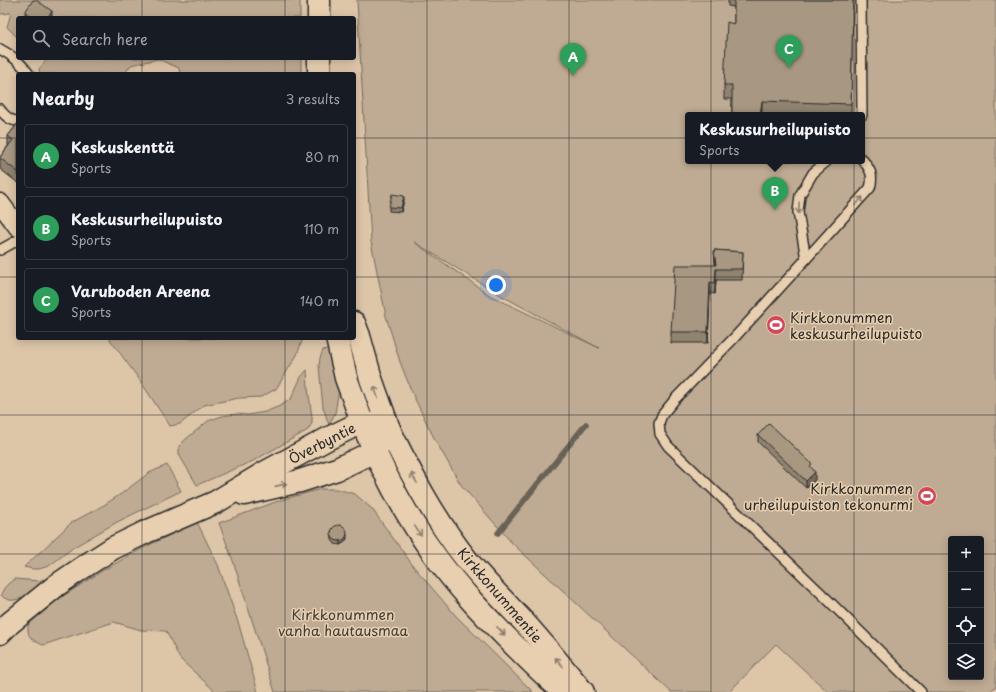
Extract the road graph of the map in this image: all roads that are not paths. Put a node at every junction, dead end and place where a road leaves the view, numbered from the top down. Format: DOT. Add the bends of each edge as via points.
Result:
graph roads {
  1 [pos="319,0"];
  2 [pos="861,0"];
  3 [pos="319,16"];
  4 [pos="0,49"];
  5 [pos="16,60"];
  6 [pos="16,60"];
  7 [pos="319,60"];
  8 [pos="27,72"];
  9 [pos="319,72"];
  10 [pos="0,109"];
  11 [pos="862,112"];
  12 [pos="16,121"];
  13 [pos="865,162"];
  14 [pos="824,164"];
  15 [pos="0,203"];
  16 [pos="16,224"];
  17 [pos="16,241"];
  18 [pos="0,250"];
  19 [pos="806,259"];
  20 [pos="356,328"];
  21 [pos="337,340"];
  22 [pos="362,422"];
  23 [pos="389,429"];
  24 [pos="375,451"];
  25 [pos="216,502"];
  26 [pos="3,623"];
  27 [pos="564,692"];
  28 [pos="583,692"];
  29 [pos="920,692"];
  1 -- 3 [label="street"];
  2 -- 11 [label="lane"];
  4 -- 5 [label="lane"];
  6 -- 8 [label="lane"];
  7 -- 9 [label="street"];
  10 -- 12 [label="lane"];
  19 -- 13 [label="lane, one-way" via="870,188 873,179"];
  14 -- 19 [label="lane, one-way" via="813,173 800,195 798,212"];
  15 -- 16 [label="street"];
  17 -- 18 [label="lane"];
  19 -- 29 [label="lane" via="676,398 662,415 659,423 660,434 668,446"];
  23 -- 20 [label="street, Kirkkonummentie, one-way"];
  21 -- 22 [label="street, Kirkkonummentie" via="346,378"];
  22 -- 23 [label="street, Överbyntie"];
  22 -- 24 [label="street, Kirkkonummentie"];
  22 -- 25 [label="street, Överbyntie" via="266,472"];
  23 -- 24 [label="street"];
  28 -- 23 [label="street, Kirkkonummentie, one-way" via="527,625 484,582 446,532 411,473"];
  25 -- 24 [label="street, Överbyntie, one-way" via="300,481 337,469"];
  24 -- 27 [label="street, Kirkkonummentie, one-way" via="412,523 433,553 508,640"];
  25 -- 26 [label="street, Överbyntie" via="113,548"];
}
